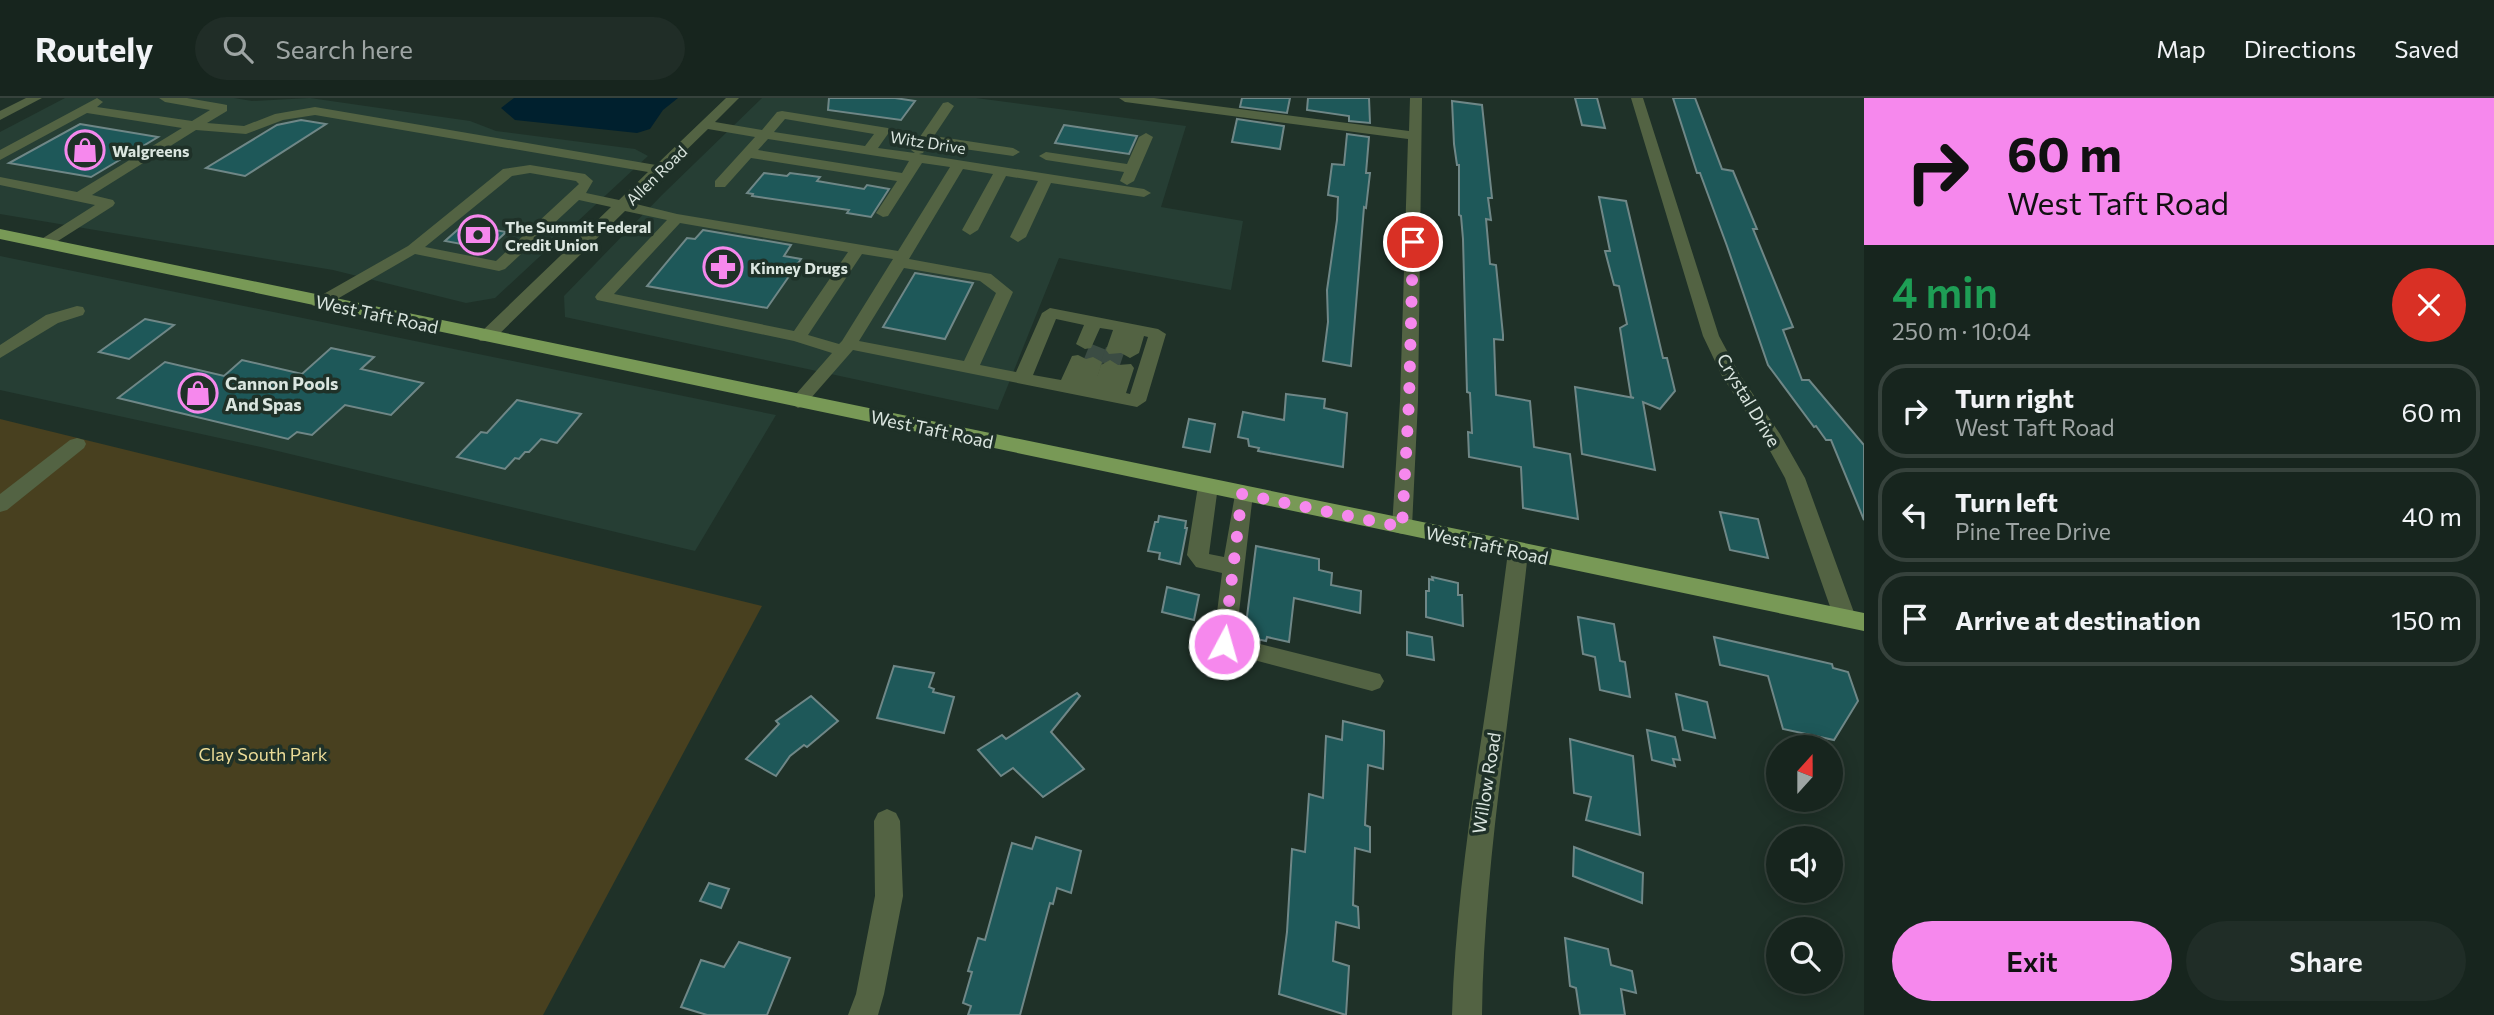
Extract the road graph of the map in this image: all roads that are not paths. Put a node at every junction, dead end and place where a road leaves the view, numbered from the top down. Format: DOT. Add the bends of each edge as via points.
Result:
graph roads {
  1 [pos="36,98"];
  2 [pos="105,98"];
  3 [pos="165,98"];
  4 [pos="733,98"];
  5 [pos="1125,98"];
  6 [pos="1416,98"];
  7 [pos="1637,98"];
  8 [pos="1188,102"];
  9 [pos="948,106"];
  10 [pos="85,109"];
  11 [pos="0,116"];
  12 [pos="706,125"];
  13 [pos="192,127"];
  14 [pos="765,134"];
  15 [pos="1416,136"];
  16 [pos="1146,137"];
  17 [pos="925,139"];
  18 [pos="869,150"];
  19 [pos="1013,152"];
  20 [pos="748,153"];
  21 [pos="0,156"];
  22 [pos="1045,156"];
  23 [pos="916,158"];
  24 [pos="959,164"];
  25 [pos="1132,169"];
  26 [pos="661,170"];
  27 [pos="1002,171"];
  28 [pos="906,177"];
  29 [pos="1046,178"];
  30 [pos="0,181"];
  31 [pos="720,184"];
  32 [pos="1123,189"];
  33 [pos="1144,193"];
  34 [pos="576,195"];
  35 [pos="80,197"];
  36 [pos="624,205"];
  37 [pos="883,212"];
  38 [pos="677,218"];
  39 [pos="970,230"];
  40 [pos="0,234"];
  41 [pos="1018,237"];
  42 [pos="46,243"];
  43 [pos="413,249"];
  44 [pos="858,249"];
  45 [pos="901,259"];
  46 [pos="319,303"];
  47 [pos="77,311"];
  48 [pos="1115,325"];
  49 [pos="486,337"];
  50 [pos="798,337"];
  51 [pos="846,348"];
  52 [pos="0,353"];
  53 [pos="1105,356"];
  54 [pos="970,368"];
  55 [pos="1023,377"];
  56 [pos="1092,391"];
  57 [pos="798,402"];
  58 [pos="76,444"];
  59 [pos="1208,486"];
  60 [pos="1242,494"];
  61 [pos="0,505"];
  62 [pos="1402,527"];
  63 [pos="1518,552"];
  64 [pos="1233,567"];
  65 [pos="1854,620"];
  66 [pos="1372,681"];
  67 [pos="887,821"];
  68 [pos="863,1015"];
  69 [pos="1467,1015"];
  1 -- 11 [label="street"];
  2 -- 10 [label="street"];
  3 -- 13 [label="street" via="222,108"];
  4 -- 12 [label="street, Allen Road"];
  5 -- 8 [label="street"];
  6 -- 15 [label="street"];
  7 -- 65 [label="street, Crystal Drive" via="1711,336 1796,478"];
  8 -- 15 [label="street"];
  9 -- 17 [label="street"];
  10 -- 13 [label="street"];
  10 -- 21 [label="street"];
  12 -- 14 [label="street, Witz Drive"];
  12 -- 26 [label="street, Allen Road"];
  13 -- 26 [label="street" via="246,130 280,117 315,111"];
  13 -- 35 [label="street"];
  14 -- 18 [label="street, Witz Drive"];
  14 -- 18 [label="street" via="786,111 883,131"];
  14 -- 20 [label="street"];
  15 -- 62 [label="street"];
  16 -- 25 [label="street"];
  17 -- 19 [label="street"];
  17 -- 23 [label="street"];
  18 -- 23 [label="street, Witz Drive"];
  20 -- 28 [label="street"];
  20 -- 31 [label="street"];
  22 -- 25 [label="street"];
  23 -- 24 [label="street, Witz Drive"];
  23 -- 28 [label="street"];
  24 -- 27 [label="street, Witz Drive"];
  24 -- 45 [label="street"];
  25 -- 32 [label="street"];
  26 -- 36 [label="street, Allen Road"];
  27 -- 29 [label="street, Witz Drive"];
  27 -- 39 [label="street"];
  28 -- 37 [label="street"];
  29 -- 32 [label="street, Witz Drive"];
  29 -- 41 [label="street"];
  30 -- 35 [label="street"];
  32 -- 33 [label="street, Witz Drive"];
  34 -- 36 [label="street"];
  34 -- 43 [label="street" via="499,266"];
  34 -- 43 [label="street" via="586,186 580,177 530,169 508,172"];
  35 -- 42 [label="street" via="108,203"];
  36 -- 38 [label="street"];
  36 -- 49 [label="street, Allen Road"];
  38 -- 44 [label="street"];
  38 -- 50 [label="street" via="603,297"];
  40 -- 42 [label="main road, West Taft Road"];
  42 -- 46 [label="main road, West Taft Road"];
  43 -- 46 [label="street"];
  44 -- 45 [label="street"];
  44 -- 50 [label="street"];
  45 -- 51 [label="street"];
  45 -- 54 [label="street" via="985,277 1005,292"];
  46 -- 49 [label="main road, West Taft Road"];
  47 -- 52 [label="street" via="52,319"];
  48 -- 53 [label="street"];
  48 -- 53 [label="street"];
  48 -- 55 [label="street" via="1050,313"];
  48 -- 56 [label="street" via="1158,334 1137,401"];
  49 -- 57 [label="main road, West Taft Road"];
  50 -- 51 [label="street"];
  51 -- 54 [label="street"];
  51 -- 57 [label="street"];
  53 -- 56 [label="street"];
  53 -- 56 [label="street"];
  54 -- 55 [label="street"];
  55 -- 56 [label="street"];
  57 -- 59 [label="main road, West Taft Road"];
  58 -- 61 [label="street"];
  59 -- 60 [label="main road, West Taft Road"];
  59 -- 64 [label="street" via="1198,555 1203,561"];
  60 -- 62 [label="main road, West Taft Road"];
  60 -- 64 [label="street"];
  62 -- 63 [label="main road, West Taft Road"];
  63 -- 65 [label="main road, West Taft Road"];
  63 -- 69 [label="street, Willow Road" via="1475,857 1466,955"];
  64 -- 66 [label="street" via="1224,644"];
  67 -- 68 [label="street" via="889,897"];
}
